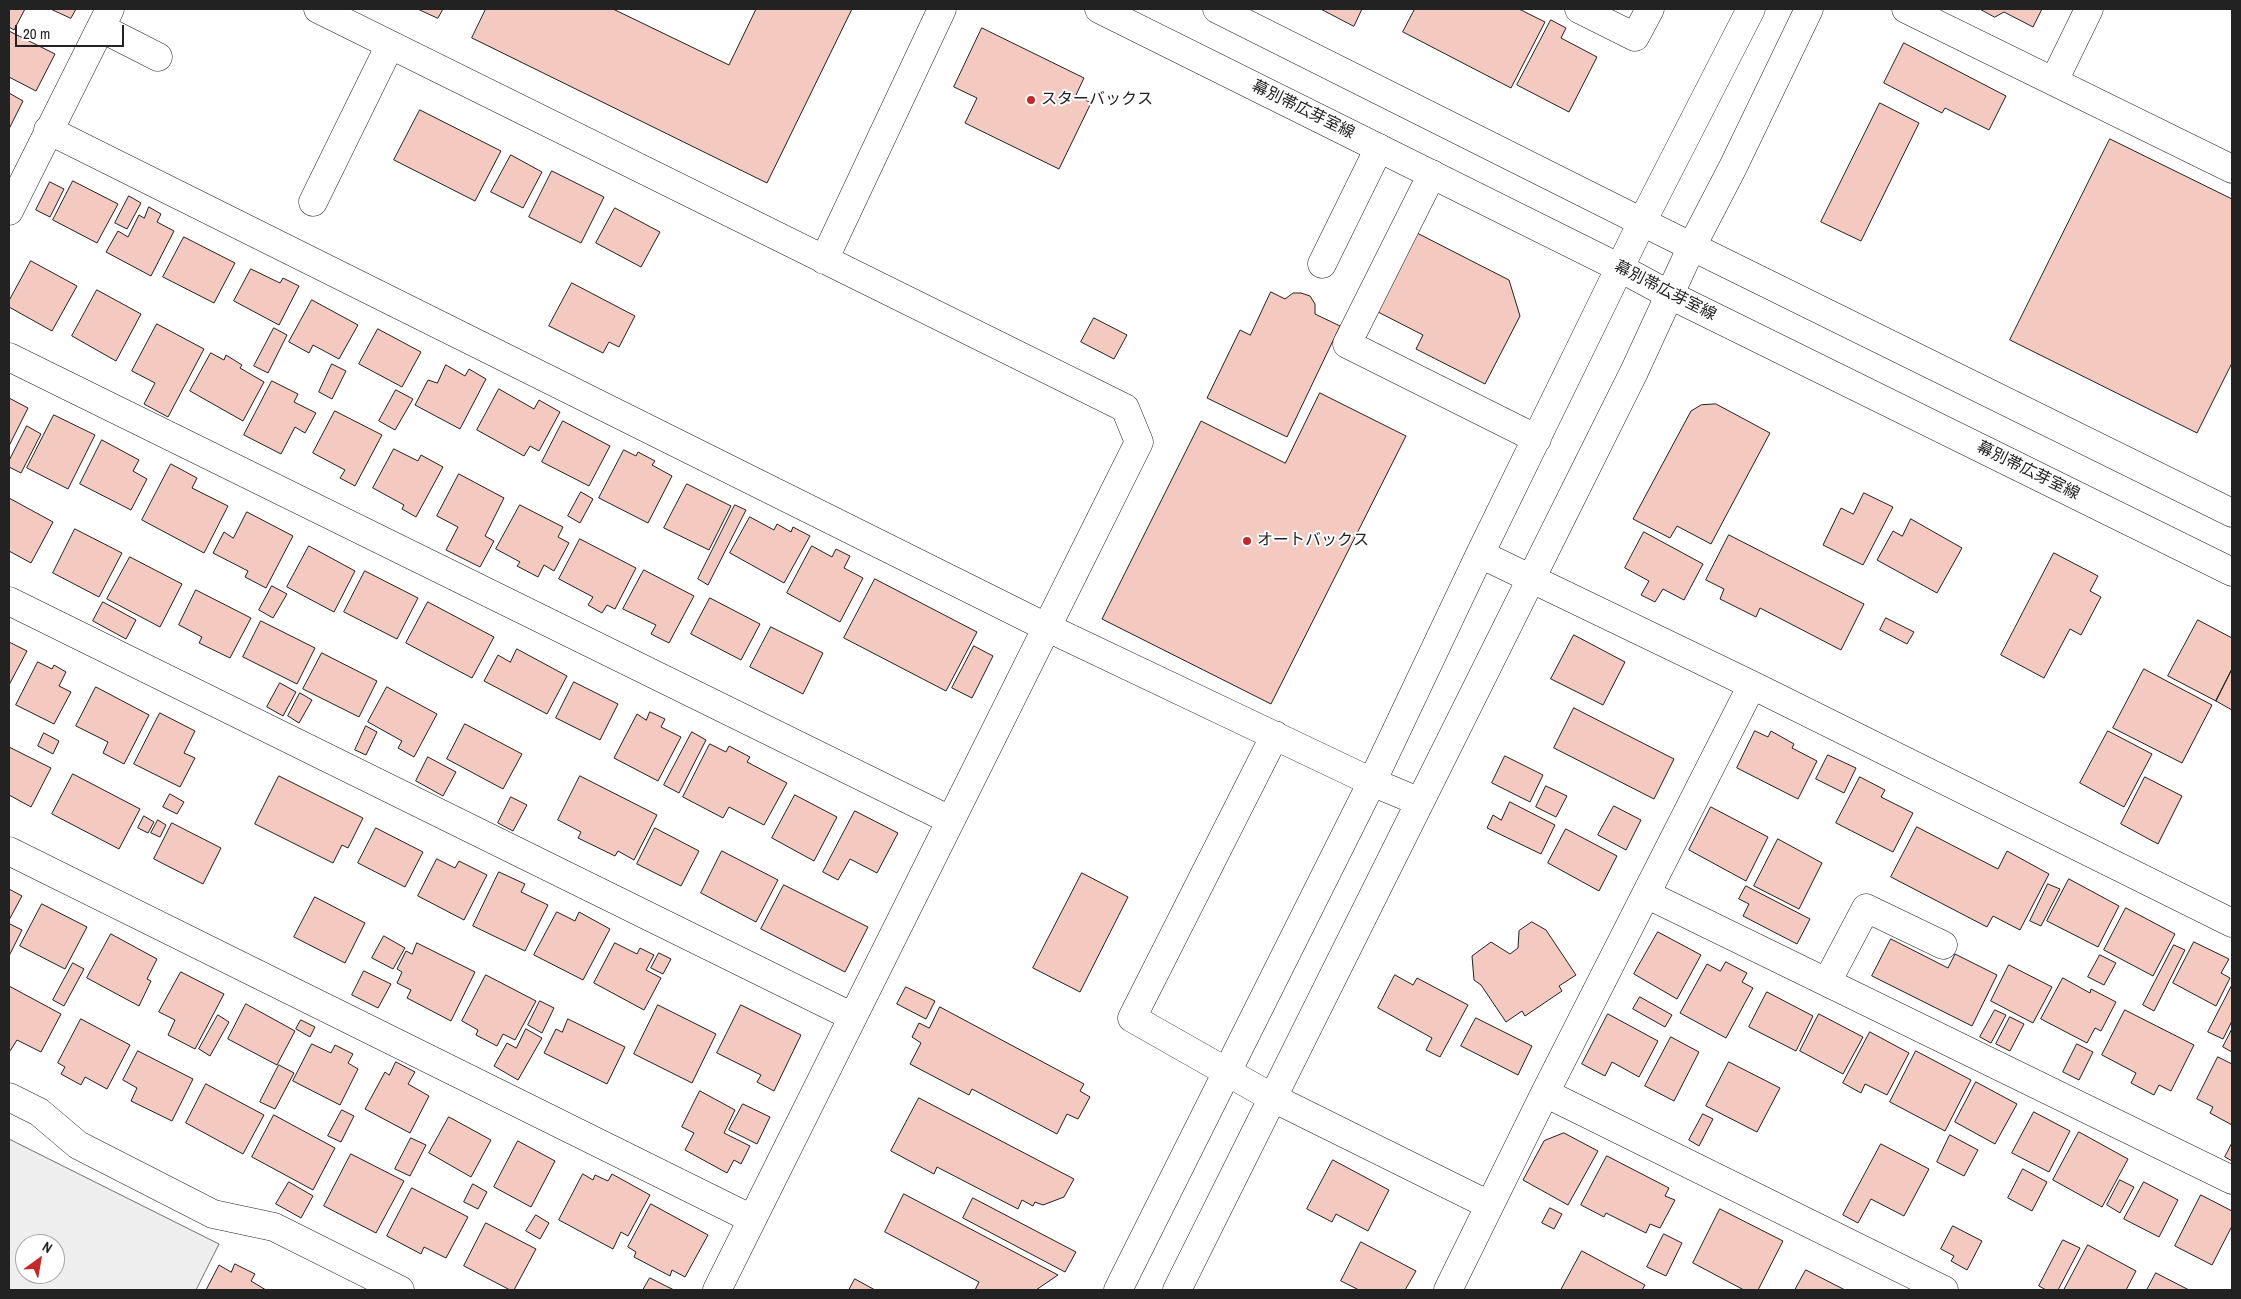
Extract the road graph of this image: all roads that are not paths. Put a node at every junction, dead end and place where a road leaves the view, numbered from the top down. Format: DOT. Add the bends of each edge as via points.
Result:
graph roads {
  1 [pos="318,9"];
  2 [pos="1099,9"];
  3 [pos="1218,9"];
  4 [pos="1579,9"];
  5 [pos="1650,9"];
  6 [pos="1751,9"];
  7 [pos="1809,9"];
  8 [pos="1906,9"];
  9 [pos="2090,9"];
  10 [pos="932,12"];
  11 [pos="105,18"];
  12 [pos="390,45"];
  13 [pos="158,57"];
  14 [pos="2054,81"];
  15 [pos="48,130"];
  16 [pos="1379,148"];
  17 [pos="2232,169"];
  18 [pos="1432,174"];
  19 [pos="312,202"];
  20 [pos="9,211"];
  21 [pos="1642,222"];
  22 [pos="1692,246"];
  23 [pos="824,260"];
  24 [pos="1322,264"];
  25 [pos="1620,268"];
  26 [pos="1670,295"];
  27 [pos="9,357"];
  28 [pos="1537,439"];
  29 [pos="2232,513"];
  30 [pos="1480,554"];
  31 [pos="2232,572"];
  32 [pos="1531,578"];
  33 [pos="9,601"];
  34 [pos="1046,626"];
  35 [pos="1752,685"];
  36 [pos="1275,735"];
  37 [pos="1372,782"];
  38 [pos="1420,802"];
  39 [pos="950,820"];
  40 [pos="9,851"];
  41 [pos="1646,894"];
  42 [pos="2230,915"];
  43 [pos="1943,945"];
  44 [pos="1827,982"];
  45 [pos="853,1017"];
  46 [pos="1226,1073"];
  47 [pos="1545,1093"];
  48 [pos="9,1097"];
  49 [pos="1273,1098"];
  50 [pos="2232,1180"];
  51 [pos="1489,1206"];
  52 [pos="752,1219"];
  53 [pos="400,1290"];
  54 [pos="718,1290"];
  55 [pos="1118,1290"];
  56 [pos="1177,1290"];
  57 [pos="1448,1290"];
  58 [pos="1944,1290"];
  1 -- 12 [label="street"];
  2 -- 16 [label="street, 幕別帯広芽室線"];
  3 -- 21 [label="street"];
  4 -- 5 [label="street" via="1635,37"];
  6 -- 21 [label="street"];
  7 -- 22 [label="street"];
  8 -- 14 [label="street"];
  9 -- 14 [label="street"];
  10 -- 23 [label="street"];
  11 -- 13 [label="street"];
  11 -- 15 [label="street"];
  12 -- 19 [label="street"];
  12 -- 23 [label="street"];
  14 -- 17 [label="street"];
  15 -- 20 [label="street"];
  15 -- 34 [label="street"];
  16 -- 18 [label="street, 幕別帯広芽室線"];
  16 -- 24 [label="street"];
  18 -- 25 [label="street, 幕別帯広芽室線"];
  18 -- 28 [label="street" via="1347,344"];
  21 -- 22 [label="street"];
  21 -- 25 [label="street"];
  22 -- 26 [label="street"];
  22 -- 29 [label="street"];
  23 -- 34 [label="street" via="1125,408 1138,442"];
  25 -- 26 [label="street, 幕別帯広芽室線"];
  25 -- 28 [label="street"];
  26 -- 31 [label="street, 幕別帯広芽室線"];
  26 -- 32 [label="street"];
  27 -- 39 [label="street"];
  28 -- 30 [label="street"];
  30 -- 32 [label="street"];
  30 -- 37 [label="street"];
  32 -- 35 [label="street"];
  32 -- 38 [label="street"];
  33 -- 45 [label="street"];
  34 -- 36 [label="street"];
  34 -- 39 [label="street"];
  35 -- 41 [label="street"];
  35 -- 42 [label="street"];
  36 -- 37 [label="street"];
  36 -- 46 [label="street" via="1132,1018"];
  37 -- 38 [label="street"];
  37 -- 46 [label="street"];
  38 -- 49 [label="street"];
  39 -- 45 [label="street"];
  40 -- 52 [label="street"];
  41 -- 44 [label="street"];
  41 -- 47 [label="street"];
  43 -- 44 [label="street" via="1866,908"];
  44 -- 50 [label="street"];
  45 -- 52 [label="street"];
  46 -- 49 [label="street"];
  46 -- 55 [label="street"];
  47 -- 51 [label="street"];
  47 -- 58 [label="street"];
  48 -- 53 [label="street" via="39,1112 78,1145 213,1214 274,1227"];
  49 -- 51 [label="street"];
  49 -- 56 [label="street"];
  51 -- 57 [label="street"];
  52 -- 54 [label="street"];
}
